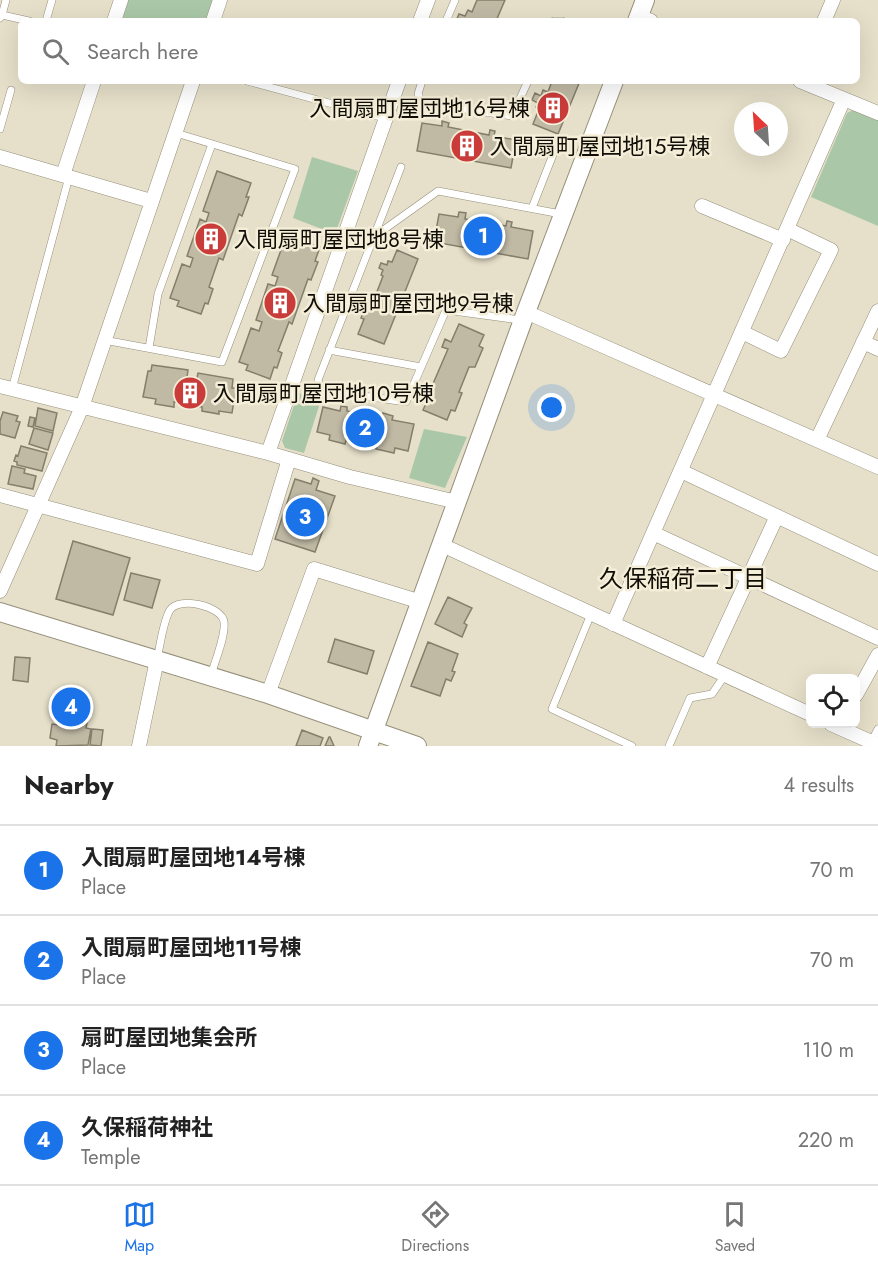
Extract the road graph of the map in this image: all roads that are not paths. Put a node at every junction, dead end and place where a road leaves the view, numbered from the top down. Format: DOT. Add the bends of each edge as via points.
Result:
graph roads {
  1 [pos="6,0"];
  2 [pos="52,0"];
  3 [pos="121,0"];
  4 [pos="220,0"];
  5 [pos="428,0"];
  6 [pos="455,0"];
  7 [pos="833,0"];
  8 [pos="1,16"];
  9 [pos="47,18"];
  10 [pos="115,18"];
  11 [pos="214,18"];
  12 [pos="421,18"];
  13 [pos="447,18"];
  14 [pos="825,18"];
  15 [pos="18,19"];
  16 [pos="93,84"];
  17 [pos="192,84"];
  18 [pos="258,84"];
  19 [pos="398,84"];
  20 [pos="421,84"];
  21 [pos="527,84"];
  22 [pos="613,84"];
  23 [pos="807,84"];
  24 [pos="11,90"];
  25 [pos="844,99"];
  26 [pos="878,112"];
  27 [pos="385,118"];
  28 [pos="0,129"];
  29 [pos="175,133"];
  30 [pos="212,144"];
  31 [pos="556,147"];
  32 [pos="0,157"];
  33 [pos="401,167"];
  34 [pos="66,176"];
  35 [pos="151,201"];
  36 [pos="702,206"];
  37 [pos="532,208"];
  38 [pos="564,214"];
  39 [pos="785,235"];
  40 [pos="374,237"];
  41 [pos="878,310"];
  42 [pos="524,316"];
  43 [pos="742,332"];
  44 [pos="104,340"];
  45 [pos="863,342"];
  46 [pos="149,348"];
  47 [pos="878,349"];
  48 [pos="329,350"];
  49 [pos="421,367"];
  50 [pos="6,387"];
  51 [pos="715,395"];
  52 [pos="82,407"];
  53 [pos="817,440"];
  54 [pos="268,453"];
  55 [pos="289,459"];
  56 [pos="878,467"];
  57 [pos="681,471"];
  58 [pos="0,495"];
  59 [pos="457,502"];
  60 [pos="38,506"];
  61 [pos="777,516"];
  62 [pos="653,533"];
  63 [pos="442,545"];
  64 [pos="878,564"];
  65 [pos="748,577"];
  66 [pos="0,591"];
  67 [pos="421,602"];
  68 [pos="0,612"];
  69 [pos="591,614"];
  70 [pos="613,624"];
  71 [pos="878,638"];
  72 [pos="878,655"];
  73 [pos="157,660"];
  74 [pos="707,667"];
  75 [pos="725,675"];
  76 [pos="211,676"];
  77 [pos="860,686"];
  78 [pos="268,694"];
  79 [pos="806,712"];
  80 [pos="842,728"];
  81 [pos="878,729"];
  82 [pos="372,738"];
  83 [pos="874,744"];
  84 [pos="139,746"];
  85 [pos="417,746"];
  86 [pos="633,746"];
  87 [pos="669,746"];
  1 -- 8 [label="lane"];
  2 -- 9 [label="lane"];
  3 -- 10 [label="street"];
  4 -- 11 [label="street"];
  5 -- 12 [label="street"];
  6 -- 13 [label="lane"];
  7 -- 14 [label="street"];
  8 -- 15 [label="lane"];
  16 -- 34 [label="street"];
  17 -- 29 [label="street"];
  18 -- 27 [label="lane"];
  19 -- 27 [label="street"];
  20 -- 21 [label="lane" via="418,94 422,103 512,117"];
  22 -- 38 [label="street"];
  23 -- 25 [label="street"];
  24 -- 28 [label="lane"];
  25 -- 26 [label="street"];
  25 -- 39 [label="street"];
  27 -- 54 [label="street"];
  29 -- 30 [label="lane"];
  29 -- 35 [label="street"];
  30 -- 46 [label="lane" via="158,294"];
  30 -- 46 [label="lane" via="295,169 222,362"];
  31 -- 37 [label="lane"];
  32 -- 34 [label="street"];
  33 -- 40 [label="lane"];
  34 -- 35 [label="street"];
  34 -- 50 [label="lane"];
  35 -- 44 [label="street"];
  36 -- 39 [label="street"];
  37 -- 38 [label="lane"];
  37 -- 40 [label="lane" via="438,191"];
  38 -- 42 [label="street"];
  39 -- 43 [label="street"];
  39 -- 43 [label="street" via="831,250 781,351"];
  40 -- 48 [label="lane"];
  41 -- 45 [label="street"];
  42 -- 49 [label="lane" via="446,310"];
  42 -- 51 [label="street"];
  42 -- 59 [label="street"];
  43 -- 51 [label="street"];
  44 -- 46 [label="lane"];
  44 -- 52 [label="street"];
  45 -- 47 [label="street"];
  45 -- 53 [label="street"];
  48 -- 49 [label="lane"];
  48 -- 49 [label="lane" via="318,380 321,390 406,402"];
  50 -- 52 [label="street"];
  51 -- 53 [label="street"];
  51 -- 57 [label="street"];
  52 -- 54 [label="street"];
  52 -- 60 [label="street"];
  53 -- 56 [label="street"];
  54 -- 55 [label="street"];
  55 -- 59 [label="street"];
  55 -- 60 [label="street" via="257,564"];
  57 -- 61 [label="street"];
  57 -- 62 [label="street"];
  58 -- 60 [label="street"];
  59 -- 63 [label="street"];
  60 -- 66 [label="street"];
  61 -- 64 [label="street"];
  61 -- 65 [label="street"];
  62 -- 65 [label="street"];
  62 -- 70 [label="street"];
  63 -- 67 [label="street"];
  63 -- 69 [label="street"];
  65 -- 71 [label="street"];
  65 -- 74 [label="street"];
  67 -- 78 [label="street" via="314,569"];
  67 -- 82 [label="street"];
  68 -- 73 [label="street"];
  69 -- 70 [label="street"];
  69 -- 86 [label="lane" via="552,709"];
  70 -- 74 [label="street"];
  72 -- 77 [label="street"];
  73 -- 76 [label="street"];
  73 -- 76 [label="lane" via="167,617 177,604 186,602 216,610 222,615 224,630"];
  73 -- 84 [label="street"];
  74 -- 75 [label="street"];
  75 -- 79 [label="street"];
  75 -- 87 [label="lane" via="712,694 690,698"];
  76 -- 78 [label="street"];
  78 -- 82 [label="street"];
  80 -- 83 [label="street"];
  81 -- 83 [label="lane"];
  82 -- 85 [label="street"];
}
